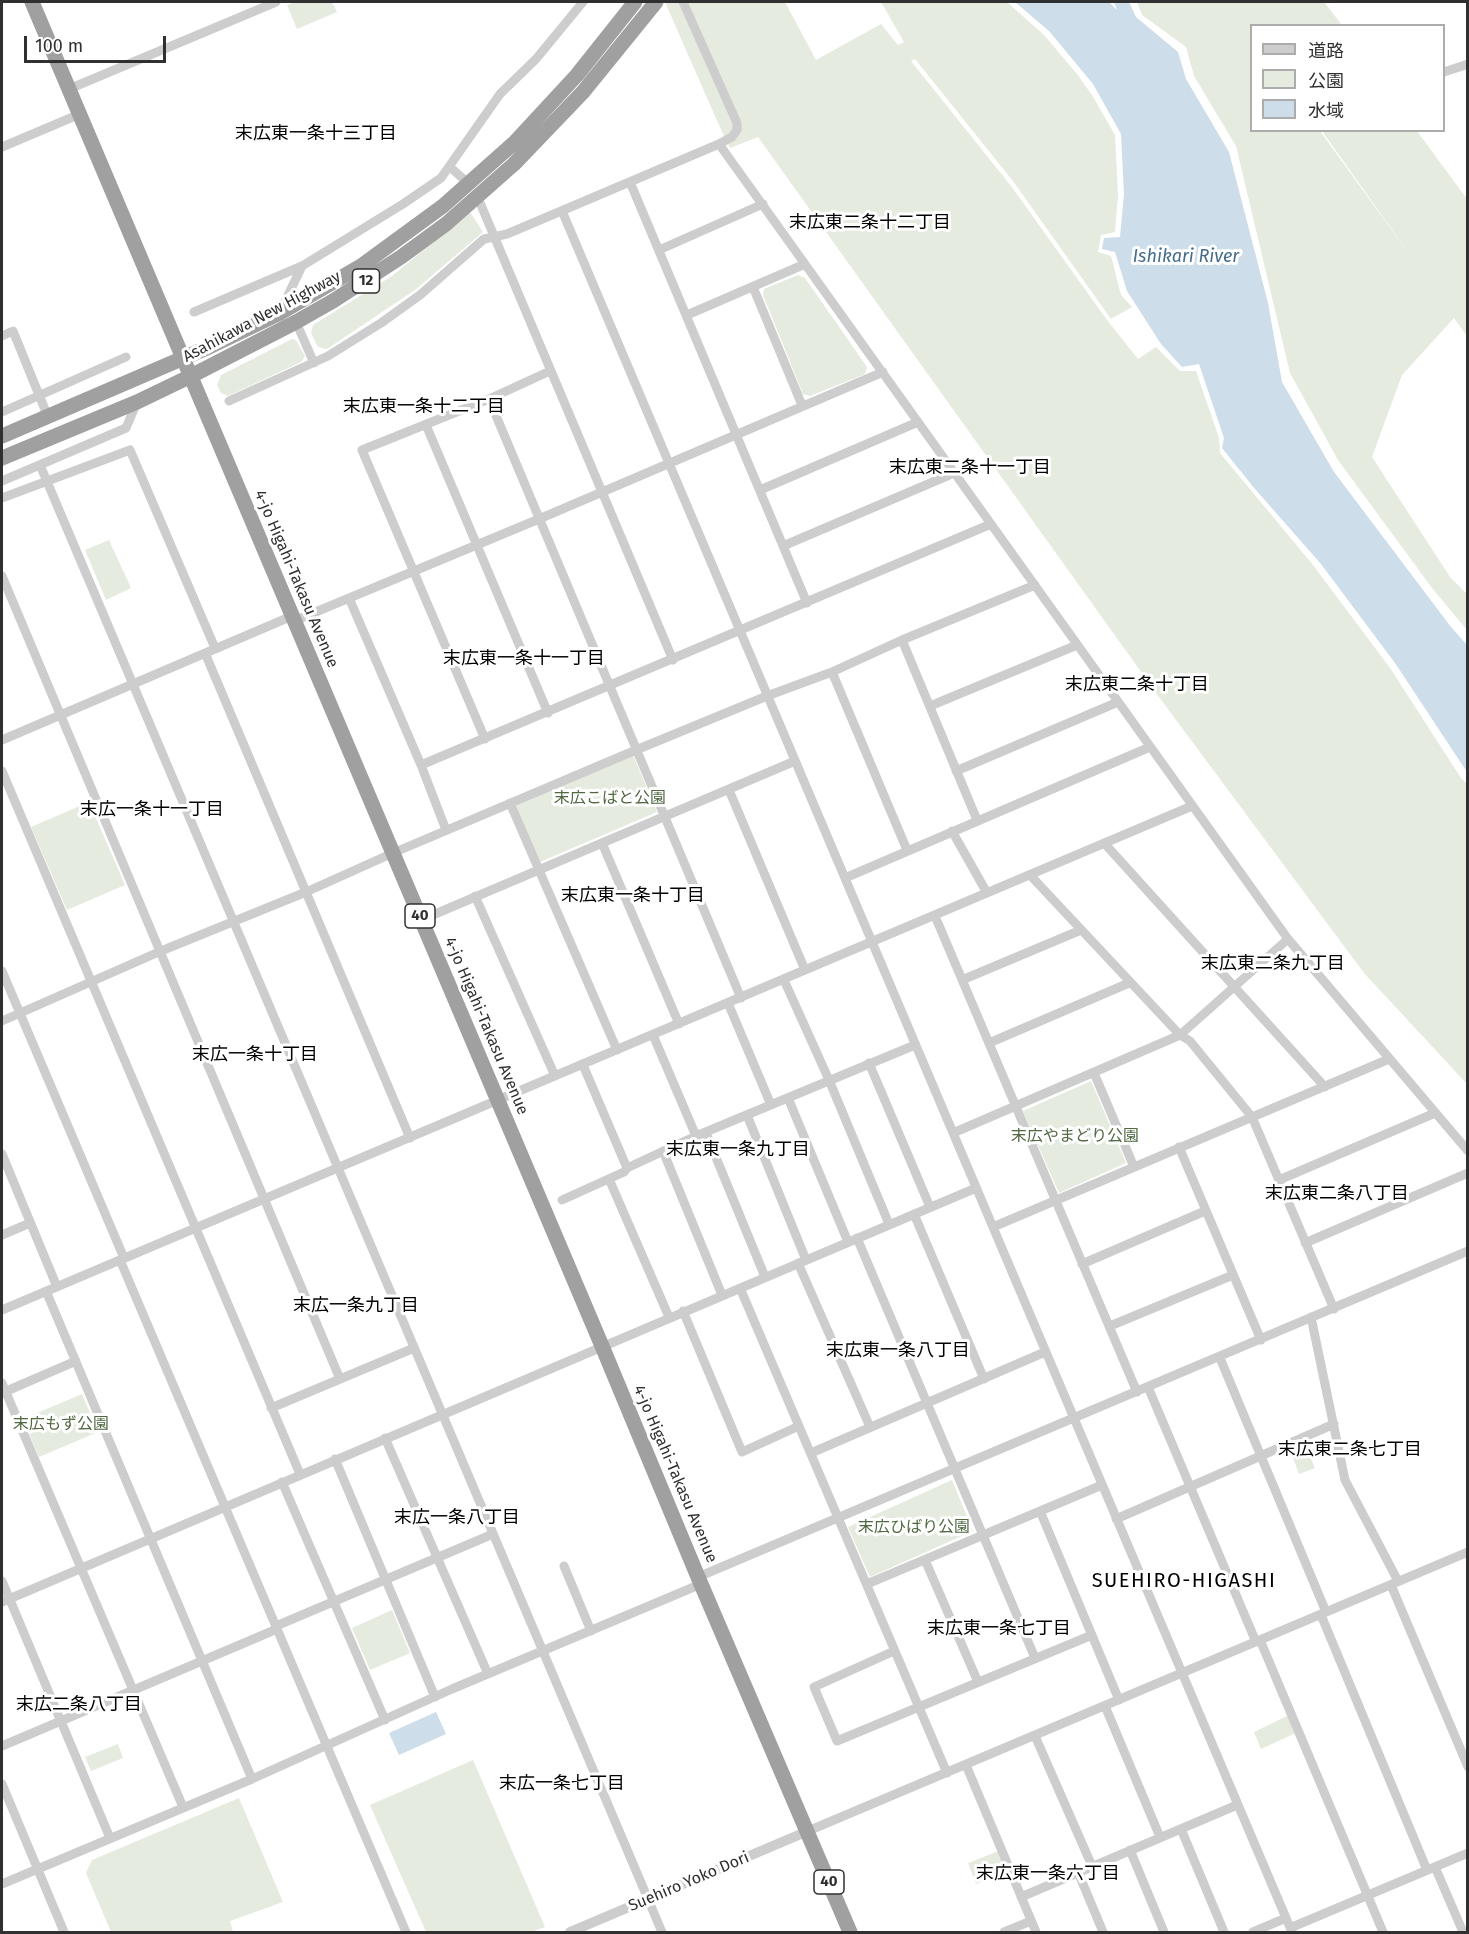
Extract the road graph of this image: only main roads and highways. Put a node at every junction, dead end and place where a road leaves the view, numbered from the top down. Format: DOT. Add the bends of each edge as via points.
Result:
graph roads {
  1 [pos="32,2"];
  2 [pos="635,2"];
  3 [pos="656,2"];
  4 [pos="183,359"];
  5 [pos="191,376"];
  6 [pos="2,436"];
  7 [pos="2,458"];
  8 [pos="850,1932"];
  1 -- 4 [label="highway, 4-jo Higahi-Takasu Avenue / 40"];
  2 -- 4 [label="highway, Asahikawa New Highway / 12" via="577,75 515,142 416,227 361,266 280,313"];
  3 -- 5 [label="highway, Asahikawa New Highway / 12" via="584,92 478,198 375,275 296,322"];
  4 -- 5 [label="highway, 4-jo Higahi-Takasu Avenue / 40"];
  4 -- 6 [label="highway, Asahikawa New Highway / 12"];
  5 -- 7 [label="highway, Asahikawa New Highway / 12"];
  5 -- 8 [label="highway, 4-jo Higahi-Takasu Avenue / 40"];
}
